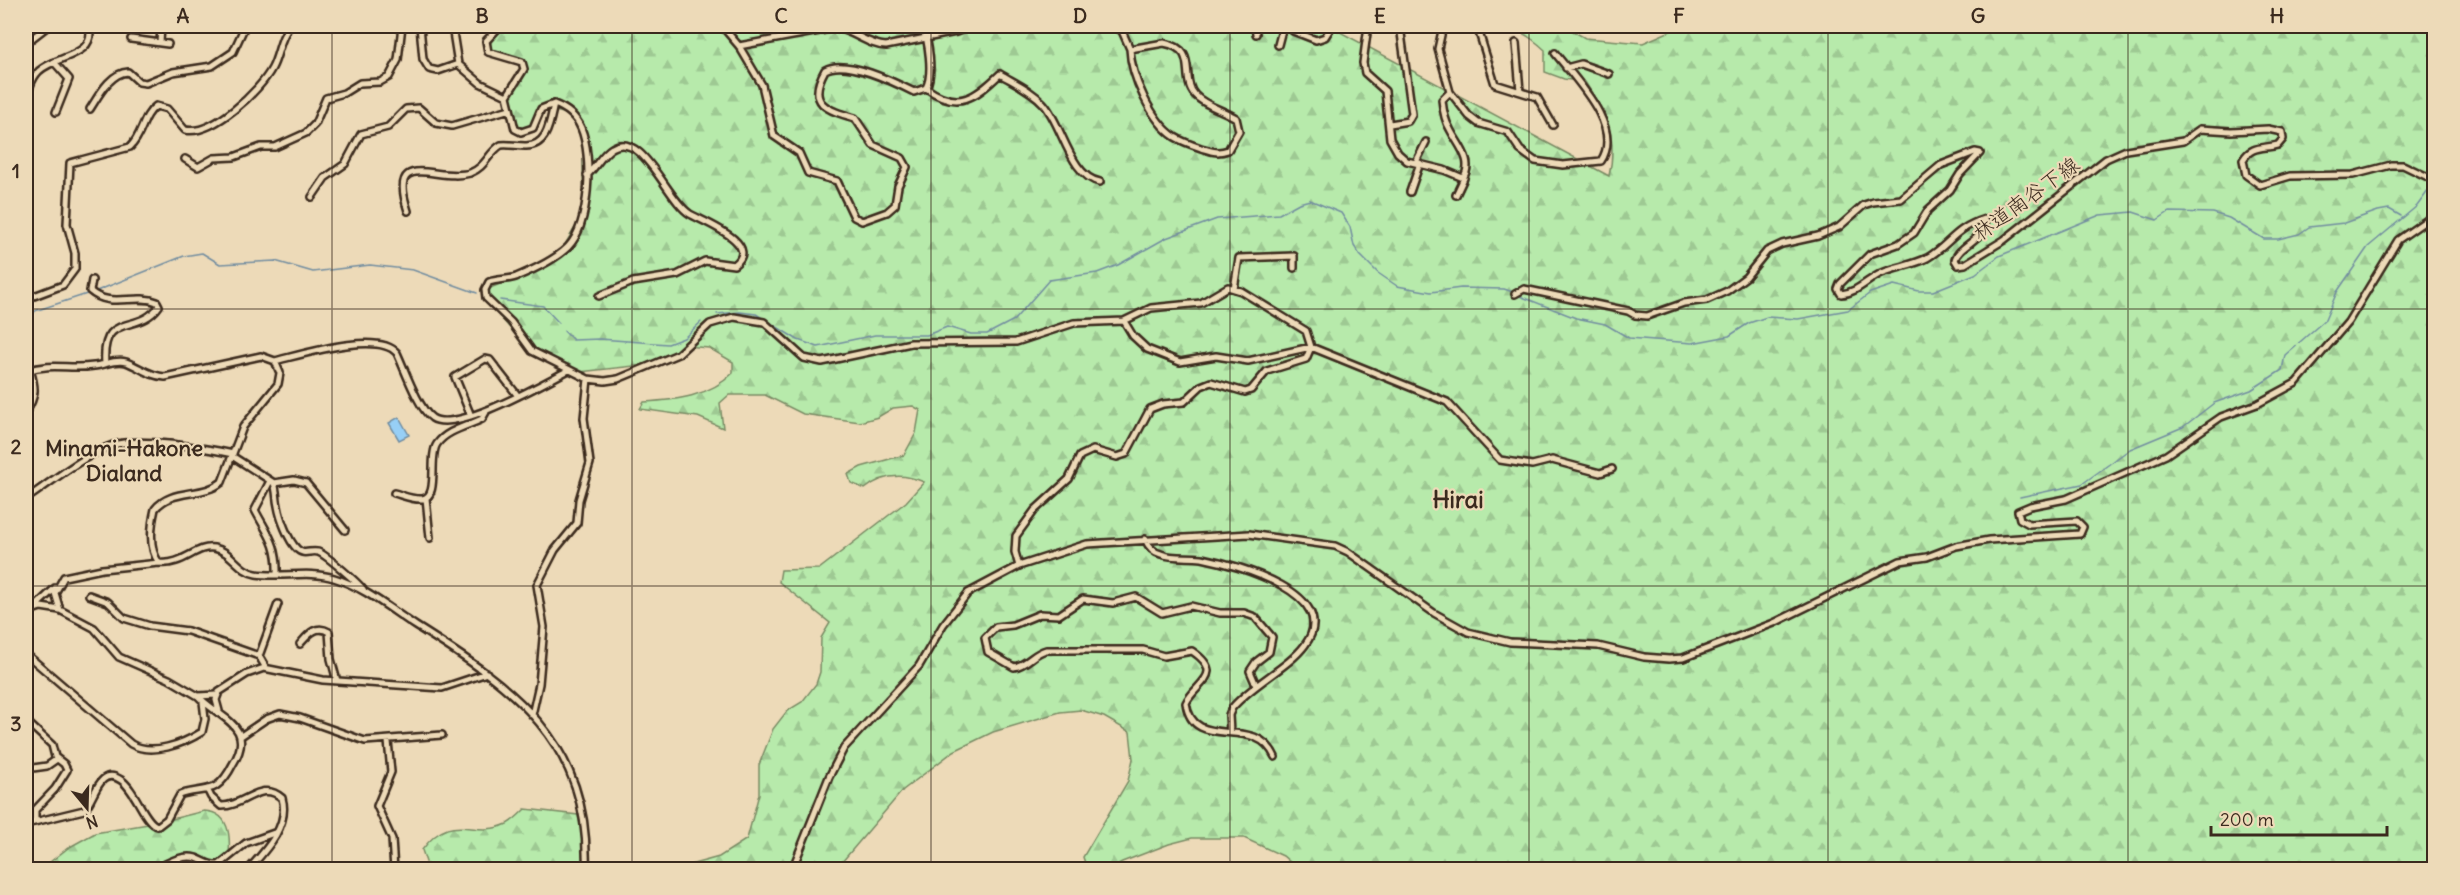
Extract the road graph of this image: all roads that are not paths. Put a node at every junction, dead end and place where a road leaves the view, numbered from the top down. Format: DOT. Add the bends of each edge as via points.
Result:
graph roads {
  1 [pos="48,26"];
  2 [pos="89,26"];
  3 [pos="161,26"];
  4 [pos="245,26"];
  5 [pos="290,26"];
  6 [pos="402,26"];
  7 [pos="420,26"];
  8 [pos="452,26"];
  9 [pos="500,26"];
  10 [pos="673,26"];
  11 [pos="679,26"];
  12 [pos="722,26"];
  13 [pos="923,26"];
  14 [pos="973,26"];
  15 [pos="1113,26"];
  16 [pos="1255,26"];
  17 [pos="1285,26"];
  18 [pos="1332,26"];
  19 [pos="1368,26"];
  20 [pos="1400,26"];
  21 [pos="1443,26"];
  22 [pos="1477,26"];
  23 [pos="1256,34"];
  24 [pos="131,39"];
  25 [pos="927,39"];
  26 [pos="26,42"];
  27 [pos="160,43"];
  28 [pos="1516,43"];
  29 [pos="168,44"];
  30 [pos="1278,45"];
  31 [pos="739,46"];
  32 [pos="1130,49"];
  33 [pos="1555,53"];
  34 [pos="54,62"];
  35 [pos="458,64"];
  36 [pos="1566,68"];
  37 [pos="1609,74"];
  38 [pos="926,88"];
  39 [pos="1520,91"];
  40 [pos="1450,92"];
  41 [pos="507,96"];
  42 [pos="554,104"];
  43 [pos="26,105"];
  44 [pos="90,109"];
  45 [pos="510,109"];
  46 [pos="56,112"];
  47 [pos="1390,124"];
  48 [pos="1553,125"];
  49 [pos="1426,142"];
  50 [pos="185,159"];
  51 [pos="1418,163"];
  52 [pos="586,175"];
  53 [pos="1464,178"];
  54 [pos="2434,180"];
  55 [pos="1100,182"];
  56 [pos="1410,192"];
  57 [pos="1456,195"];
  58 [pos="312,197"];
  59 [pos="408,211"];
  60 [pos="2434,215"];
  61 [pos="1294,268"];
  62 [pos="92,280"];
  63 [pos="1234,288"];
  64 [pos="1515,294"];
  65 [pos="598,296"];
  66 [pos="26,299"];
  67 [pos="1125,321"];
  68 [pos="1311,346"];
  69 [pos="274,361"];
  70 [pos="105,364"];
  71 [pos="28,370"];
  72 [pos="569,370"];
  73 [pos="588,379"];
  74 [pos="518,396"];
  75 [pos="26,412"];
  76 [pos="486,412"];
  77 [pos="471,416"];
  78 [pos="232,455"];
  79 [pos="1612,469"];
  80 [pos="272,482"];
  81 [pos="394,493"];
  82 [pos="426,498"];
  83 [pos="26,499"];
  84 [pos="345,530"];
  85 [pos="430,538"];
  86 [pos="1145,539"];
  87 [pos="159,563"];
  88 [pos="1019,566"];
  89 [pos="277,574"];
  90 [pos="57,587"];
  91 [pos="364,592"];
  92 [pos="89,595"];
  93 [pos="278,604"];
  94 [pos="33,608"];
  95 [pos="60,610"];
  96 [pos="26,612"];
  97 [pos="300,644"];
  98 [pos="26,654"];
  99 [pos="259,656"];
  100 [pos="266,668"];
  101 [pos="487,673"];
  102 [pos="337,681"];
  103 [pos="1256,684"];
  104 [pos="216,695"];
  105 [pos="198,696"];
  106 [pos="203,702"];
  107 [pos="219,711"];
  108 [pos="532,715"];
  109 [pos="26,721"];
  110 [pos="1230,732"];
  111 [pos="442,735"];
  112 [pos="241,736"];
  113 [pos="388,741"];
  114 [pos="1275,757"];
  115 [pos="57,759"];
  116 [pos="26,769"];
  117 [pos="207,789"];
  118 [pos="35,822"];
  119 [pos="26,824"];
  120 [pos="277,832"];
  121 [pos="47,870"];
  122 [pos="54,870"];
  123 [pos="112,870"];
  124 [pos="129,870"];
  125 [pos="153,870"];
  126 [pos="248,870"];
  127 [pos="394,870"];
  128 [pos="586,870"];
  129 [pos="792,870"];
  1 -- 26 [label="street"];
  2 -- 34 [label="street" via="87,45"];
  3 -- 27 [label="street"];
  4 -- 44 [label="street" via="233,52 212,66 172,72 146,82 122,72 109,82"];
  5 -- 66 [label="street" via="264,82 201,131 186,130 167,109 156,106 146,114 130,147 70,163 66,224 75,253 75,269 63,285"];
  6 -- 50 [label="street" via="398,60 389,77 380,82 360,83 326,98 315,124 306,133 275,147 219,157 198,167"];
  7 -- 35 [label="street" via="423,59 429,69 438,71"];
  8 -- 35 [label="street"];
  9 -- 41 [label="street" via="486,41 488,52 515,58 524,69"];
  10 -- 11 [label="street"];
  12 -- 31 [label="street"];
  13 -- 25 [label="street"];
  14 -- 25 [label="street"];
  15 -- 32 [label="street" via="1122,31"];
  16 -- 23 [label="street"];
  17 -- 18 [label="street" via="1316,40 1325,37"];
  17 -- 30 [label="street"];
  19 -- 47 [label="street" via="1363,68 1385,91"];
  20 -- 47 [label="street" via="1412,114 1408,121"];
  21 -- 40 [label="street" via="1438,49"];
  22 -- 39 [label="street" via="1495,84"];
  24 -- 27 [label="street"];
  25 -- 31 [label="street" via="880,46 843,29 828,28"];
  25 -- 38 [label="street"];
  27 -- 29 [label="street"];
  28 -- 39 [label="street"];
  31 -- 38 [label="street" via="762,85 774,136 799,153 808,173 837,182 858,220 892,209 907,167 902,158 873,145 855,118 820,104 818,94 824,72 838,66 883,77 914,92"];
  32 -- 32 [label="street" via="1164,43 1183,53 1196,96 1236,118 1239,124 1227,150 1214,153 1189,144 1165,128 1135,79"];
  33 -- 36 [label="street"];
  34 -- 43 [label="street" via="34,78"];
  34 -- 46 [label="street" via="69,79"];
  35 -- 41 [label="street" via="480,83"];
  36 -- 37 [label="street" via="1581,64"];
  36 -- 40 [label="street" via="1603,120 1607,148 1601,161 1550,165 1535,160 1520,150 1508,132 1478,123 1469,116"];
  38 -- 55 [label="street" via="942,97 963,100 978,95 1000,74 1017,83 1042,102 1077,165 1091,180"];
  39 -- 48 [label="street" via="1537,97"];
  40 -- 53 [label="street" via="1442,100 1450,130 1464,149"];
  41 -- 45 [label="street"];
  42 -- 45 [label="street" via="544,106 536,126 521,132 513,127"];
  42 -- 52 [label="street" via="572,115 580,126"];
  42 -- 59 [label="street" via="545,137 537,144 501,145 482,167 462,175 410,172 403,189"];
  45 -- 58 [label="street" via="452,126 436,123 419,108 406,109 388,127 362,134 345,164 325,178"];
  47 -- 51 [label="street" via="1390,139 1398,153"];
  49 -- 51 [label="street"];
  51 -- 53 [label="street"];
  51 -- 56 [label="street"];
  52 -- 65 [label="street" via="613,147 634,147 680,206 737,241 741,252 734,265 705,261 677,275 633,282"];
  52 -- 72 [label="street" via="584,213 576,238 552,259 516,277 489,282 485,290 486,298 512,322 532,351"];
  53 -- 57 [label="street"];
  54 -- 64 [label="street, 林道南谷下線" via="2403,165 2391,165 2353,175 2290,176 2260,185 2246,175 2243,160 2252,150 2278,145 2283,139 2282,132 2200,129 2180,142 2126,150 2106,159 2004,240 1965,264 1958,265 1956,255 1983,231 1985,219 1969,224 1927,258 1880,274 1841,294 1840,284 1870,254 1898,244 1914,233 1928,210 1980,153 1975,152 1941,165 1901,199 1864,205 1839,227 1767,251 1746,277 1707,300 1684,303 1647,316 1524,290"];
  60 -- 86 [label="street" via="2398,240 2348,322 2296,383 2257,404 2221,417 2166,455 2066,499 2018,511 2019,519 2030,524 2077,520 2083,527 2080,534 1989,540 1900,561 1796,613 1683,658 1644,657 1598,646 1510,642 1468,632 1335,546 1249,534"];
  61 -- 63 [label="street" via="1294,256 1239,258"];
  62 -- 70 [label="street" via="90,291 96,297 125,302 152,300 159,306 154,314 113,330 104,344"];
  63 -- 67 [label="street" via="1223,288 1201,303 1151,308"];
  63 -- 68 [label="street" via="1303,328 1310,335"];
  67 -- 68 [label="street" via="1147,349 1180,363 1216,356 1248,361"];
  67 -- 73 [label="street" via="1074,323 1016,342 911,343 822,362 804,358 764,322 734,317 710,324 678,354 612,381"];
  68 -- 79 [label="street" via="1447,402 1500,460 1532,465 1552,460 1600,473"];
  68 -- 88 [label="street" via="1306,359 1267,371 1251,390 1245,392 1211,382 1184,402 1150,409 1131,449 1122,456 1093,450 1083,453 1070,479 1035,510 1016,536"];
  69 -- 70 [label="street" via="250,357 165,377 125,362"];
  69 -- 77 [label="street" via="359,344 384,346 397,353 432,418 442,421"];
  69 -- 78 [label="street" via="280,374 278,384 243,427"];
  70 -- 71 [label="street" via="52,365"];
  71 -- 75 [label="street" via="36,391"];
  72 -- 73 [label="street"];
  72 -- 74 [label="street"];
  73 -- 108 [label="street" via="584,422 590,463 579,500 577,524 555,550 537,585 543,609 544,642"];
  74 -- 76 [label="street"];
  74 -- 77 [label="street" via="490,360 485,360 455,377"];
  76 -- 77 [label="street"];
  76 -- 82 [label="street" via="482,419 438,443 433,455 432,490"];
  78 -- 80 [label="street"];
  78 -- 83 [label="street" via="197,447 115,444"];
  78 -- 87 [label="street" via="225,477 215,488 164,499 155,509 151,550"];
  80 -- 84 [label="street" via="306,483"];
  80 -- 89 [label="street" via="255,510 273,540 278,556"];
  80 -- 91 [label="street" via="280,516 298,550 323,554 359,583"];
  81 -- 82 [label="street"];
  82 -- 85 [label="street"];
  86 -- 88 [label="street" via="1087,544"];
  86 -- 103 [label="street" via="1161,555 1201,558 1263,577 1309,607 1314,620 1304,646"];
  87 -- 89 [label="street" via="176,563 210,548 222,550 248,571"];
  87 -- 90 [label="street" via="77,573 64,578"];
  88 -- 129 [label="street" via="968,593 931,642 919,666 847,743 829,777"];
  89 -- 91 [label="street" via="330,577"];
  90 -- 94 [label="street"];
  90 -- 95 [label="street"];
  91 -- 101 [label="street"];
  92 -- 99 [label="street" via="108,602 124,618 188,631"];
  93 -- 99 [label="street"];
  94 -- 95 [label="street"];
  94 -- 96 [label="street"];
  95 -- 105 [label="street" via="94,628 119,657"];
  97 -- 102 [label="street" via="313,631 329,632"];
  98 -- 106 [label="street" via="132,744 143,749 159,749 202,732"];
  99 -- 100 [label="street"];
  100 -- 102 [label="street"];
  100 -- 104 [label="street" via="247,674"];
  101 -- 102 [label="street" via="442,688"];
  101 -- 108 [label="street" via="510,690"];
  103 -- 110 [label="street" via="1230,712"];
  103 -- 110 [label="street" via="1250,671 1269,652 1272,637 1255,617 1244,613 1220,613 1191,606 1162,613 1136,597 1113,603 1087,598 1059,615 1040,614 996,627 985,638 988,652 1014,667 1046,650 1143,650 1164,656 1192,651 1204,661 1207,675 1203,685 1188,698 1189,714 1196,725 1206,730"];
  104 -- 105 [label="street"];
  104 -- 107 [label="street"];
  105 -- 106 [label="street"];
  106 -- 107 [label="street"];
  107 -- 112 [label="street"];
  108 -- 128 [label="street" via="557,747 572,775 582,815"];
  109 -- 115 [label="street" via="52,745"];
  110 -- 114 [label="street" via="1262,739"];
  111 -- 113 [label="street"];
  112 -- 113 [label="street" via="280,714 365,741"];
  112 -- 117 [label="street" via="238,754 225,778"];
  113 -- 127 [label="street" via="391,772 377,806 392,839"];
  115 -- 116 [label="street" via="47,766"];
  115 -- 118 [label="street" via="64,764 66,773 35,810"];
  117 -- 118 [label="street" via="180,795 163,824 153,825 132,789 119,778 106,777 84,810"];
  117 -- 120 [label="street" via="221,806 262,790 276,792 284,805"];
  118 -- 119 [label="street"];
  120 -- 125 [label="street" via="246,843 219,865 185,856"];
  120 -- 126 [label="street"];
  121 -- 122 [label="street"];
  123 -- 124 [label="street"];
}
